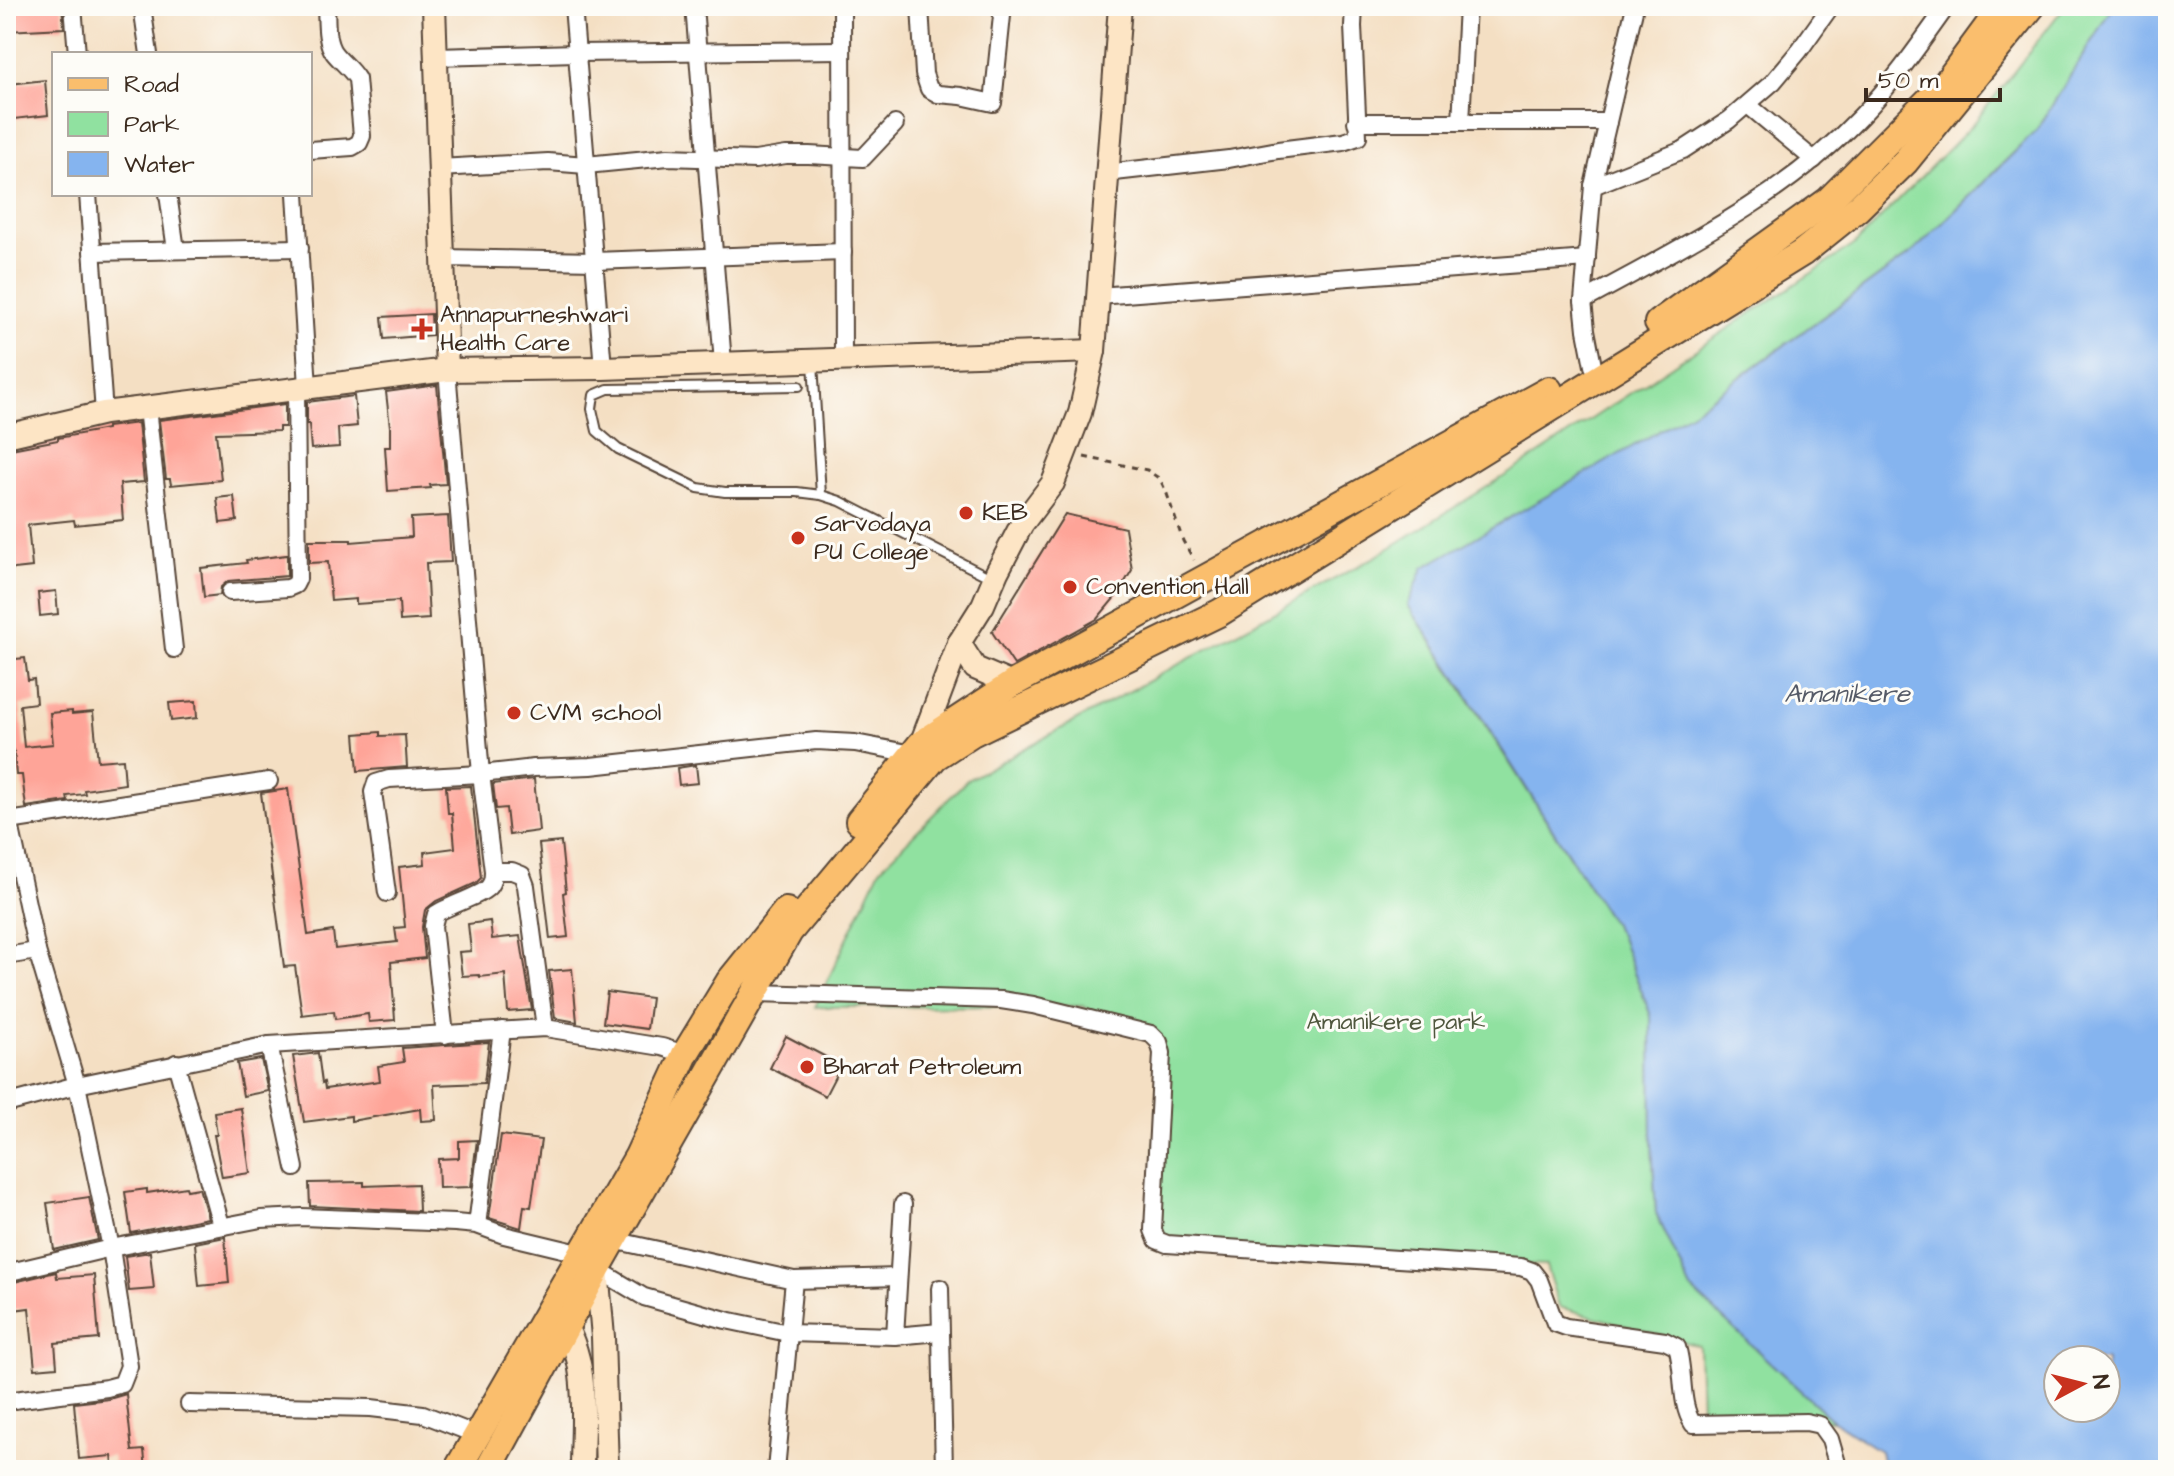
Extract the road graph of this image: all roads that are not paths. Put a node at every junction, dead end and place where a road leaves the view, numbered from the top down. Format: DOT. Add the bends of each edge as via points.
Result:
graph roads {
  1 [pos="73,6"];
  2 [pos="142,6"];
  3 [pos="326,6"];
  4 [pos="434,6"];
  5 [pos="573,6"];
  6 [pos="694,6"];
  7 [pos="842,6"];
  8 [pos="920,6"];
  9 [pos="1003,6"];
  10 [pos="1120,6"];
  11 [pos="1354,6"];
  12 [pos="1467,6"];
  13 [pos="1635,6"];
  14 [pos="1831,6"];
  15 [pos="1947,6"];
  16 [pos="2003,6"];
  17 [pos="2032,6"];
  18 [pos="842,50"];
  19 [pos="77,52"];
  20 [pos="149,52"];
  21 [pos="699,52"];
  22 [pos="576,53"];
  23 [pos="436,57"];
  24 [pos="1748,105"];
  25 [pos="1356,122"];
  26 [pos="1461,122"];
  27 [pos="1608,122"];
  28 [pos="895,124"];
  29 [pos="312,150"];
  30 [pos="842,157"];
  31 [pos="708,159"];
  32 [pos="1814,160"];
  33 [pos="586,165"];
  34 [pos="439,168"];
  35 [pos="1106,173"];
  36 [pos="1593,186"];
  37 [pos="88,196"];
  38 [pos="168,196"];
  39 [pos="296,196"];
  40 [pos="300,248"];
  41 [pos="176,250"];
  42 [pos="92,252"];
  43 [pos="843,252"];
  44 [pos="715,257"];
  45 [pos="443,258"];
  46 [pos="1587,259"];
  47 [pos="594,261"];
  48 [pos="1098,296"];
  49 [pos="1583,301"];
  50 [pos="1094,351"];
  51 [pos="843,360"];
  52 [pos="813,361"];
  53 [pos="723,363"];
  54 [pos="603,368"];
  55 [pos="447,370"];
  56 [pos="1596,372"];
  57 [pos="799,386"];
  58 [pos="302,388"];
  59 [pos="147,408"];
  60 [pos="104,413"];
  61 [pos="6,436"];
  62 [pos="821,495"];
  63 [pos="994,580"];
  64 [pos="230,592"];
  65 [pos="959,643"];
  66 [pos="174,649"];
  67 [pos="1012,684"];
  68 [pos="920,755"];
  69 [pos="481,774"];
  70 [pos="269,781"];
  71 [pos="8,813"];
  72 [pos="493,871"];
  73 [pos="387,893"];
  74 [pos="37,951"];
  75 [pos="6,956"];
  76 [pos="755,993"];
  77 [pos="545,1028"];
  78 [pos="502,1030"];
  79 [pos="445,1035"];
  80 [pos="269,1045"];
  81 [pos="685,1054"];
  82 [pos="176,1063"];
  83 [pos="77,1085"];
  84 [pos="6,1104"];
  85 [pos="295,1168"];
  86 [pos="903,1204"];
  87 [pos="221,1225"];
  88 [pos="477,1225"];
  89 [pos="613,1240"];
  90 [pos="111,1248"];
  91 [pos="590,1262"];
  92 [pos="6,1272"];
  93 [pos="898,1277"];
  94 [pos="794,1280"];
  95 [pos="940,1288"];
  96 [pos="559,1316"];
  97 [pos="940,1332"];
  98 [pos="788,1333"];
  99 [pos="895,1336"];
  100 [pos="6,1401"];
  101 [pos="189,1404"];
  102 [pos="477,1435"];
  103 [pos="457,1470"];
  104 [pos="488,1470"];
  105 [pos="582,1470"];
  106 [pos="607,1470"];
  107 [pos="776,1470"];
  108 [pos="944,1470"];
  109 [pos="1839,1470"];
  1 -- 19 [label="street"];
  2 -- 20 [label="street"];
  3 -- 29 [label="street" via="331,49 357,79 362,136 352,147"];
  4 -- 23 [label="main road"];
  5 -- 22 [label="street"];
  6 -- 21 [label="street"];
  7 -- 18 [label="street"];
  8 -- 9 [label="street" via="929,89 993,103"];
  10 -- 35 [label="main road"];
  11 -- 25 [label="street"];
  12 -- 26 [label="street"];
  13 -- 27 [label="street"];
  14 -- 24 [label="street" via="1799,51"];
  15 -- 32 [label="street" via="1862,116"];
  16 -- 56 [label="main road" via="1947,82 1828,201"];
  17 -- 56 [label="main road" via="1905,162 1858,208 1802,253"];
  18 -- 21 [label="street"];
  18 -- 30 [label="street"];
  21 -- 22 [label="street"];
  21 -- 31 [label="street"];
  22 -- 23 [label="street"];
  22 -- 33 [label="street"];
  23 -- 34 [label="main road"];
  24 -- 32 [label="street"];
  24 -- 36 [label="street" via="1683,150"];
  25 -- 26 [label="street"];
  25 -- 35 [label="street" via="1358,137 1343,142"];
  26 -- 27 [label="street"];
  27 -- 36 [label="street"];
  28 -- 30 [label="street" via="863,158"];
  30 -- 31 [label="street"];
  30 -- 43 [label="street"];
  31 -- 33 [label="street"];
  31 -- 44 [label="street"];
  32 -- 49 [label="street" via="1730,220"];
  33 -- 34 [label="street"];
  33 -- 47 [label="street"];
  34 -- 45 [label="main road"];
  35 -- 48 [label="main road"];
  36 -- 46 [label="street"];
  37 -- 42 [label="street"];
  38 -- 41 [label="street"];
  39 -- 40 [label="street"];
  40 -- 41 [label="street"];
  40 -- 58 [label="street"];
  41 -- 42 [label="street"];
  42 -- 60 [label="street"];
  43 -- 44 [label="street"];
  43 -- 51 [label="street"];
  44 -- 47 [label="street"];
  44 -- 53 [label="street"];
  45 -- 47 [label="street"];
  45 -- 55 [label="main road"];
  46 -- 48 [label="street"];
  46 -- 49 [label="street"];
  47 -- 54 [label="street"];
  48 -- 50 [label="main road"];
  49 -- 56 [label="street"];
  50 -- 51 [label="main road"];
  50 -- 63 [label="main road" via="1080,413 1053,483 1022,524"];
  51 -- 52 [label="main road"];
  52 -- 53 [label="main road"];
  52 -- 62 [label="lane"];
  53 -- 54 [label="main road"];
  54 -- 55 [label="main road"];
  55 -- 58 [label="main road"];
  55 -- 69 [label="street"];
  56 -- 67 [label="main road"];
  56 -- 68 [label="main road" via="1219,613 972,733 935,757"];
  57 -- 62 [label="lane" via="608,389 594,395 592,409 597,431 618,449 698,488"];
  58 -- 59 [label="main road"];
  58 -- 64 [label="street" via="298,579 288,588"];
  59 -- 60 [label="main road"];
  59 -- 66 [label="street"];
  60 -- 61 [label="main road"];
  62 -- 63 [label="lane"];
  63 -- 65 [label="main road"];
  65 -- 67 [label="main road" via="975,668"];
  65 -- 68 [label="main road"];
  67 -- 68 [label="main road"];
  68 -- 69 [label="street" via="816,741"];
  68 -- 76 [label="main road" via="789,932"];
  68 -- 81 [label="main road" via="729,982"];
  69 -- 72 [label="street"];
  69 -- 73 [label="street" via="376,783"];
  70 -- 71 [label="street"];
  71 -- 74 [label="street"];
  72 -- 77 [label="street" via="522,875 526,886"];
  72 -- 79 [label="street" via="488,889 436,914"];
  74 -- 75 [label="street"];
  74 -- 83 [label="street"];
  76 -- 89 [label="main road"];
  76 -- 109 [label="street" via="1001,1000 1151,1034 1162,1053 1153,1230 1157,1240 1521,1267 1539,1280 1555,1323 1677,1347 1686,1414 1693,1424 1820,1425"];
  77 -- 78 [label="street"];
  77 -- 81 [label="street"];
  78 -- 79 [label="street"];
  78 -- 88 [label="street"];
  79 -- 80 [label="street"];
  80 -- 82 [label="street"];
  80 -- 85 [label="street"];
  81 -- 91 [label="main road"];
  82 -- 83 [label="street"];
  82 -- 87 [label="street"];
  83 -- 84 [label="street"];
  83 -- 90 [label="street"];
  86 -- 93 [label="street"];
  87 -- 88 [label="street" via="302,1217"];
  87 -- 90 [label="street"];
  88 -- 91 [label="street"];
  89 -- 91 [label="main road"];
  89 -- 94 [label="street"];
  90 -- 92 [label="street"];
  90 -- 100 [label="street" via="129,1366 122,1384"];
  91 -- 96 [label="main road"];
  91 -- 98 [label="street" via="644,1297"];
  91 -- 106 [label="main road" via="603,1337"];
  93 -- 94 [label="street"];
  93 -- 99 [label="street"];
  94 -- 98 [label="street"];
  95 -- 97 [label="street"];
  96 -- 102 [label="main road"];
  96 -- 104 [label="main road"];
  96 -- 105 [label="main road" via="582,1377"];
  97 -- 99 [label="street"];
  97 -- 108 [label="street"];
  98 -- 99 [label="street"];
  98 -- 107 [label="street"];
  101 -- 102 [label="street" via="399,1410"];
  102 -- 103 [label="main road"];
}
